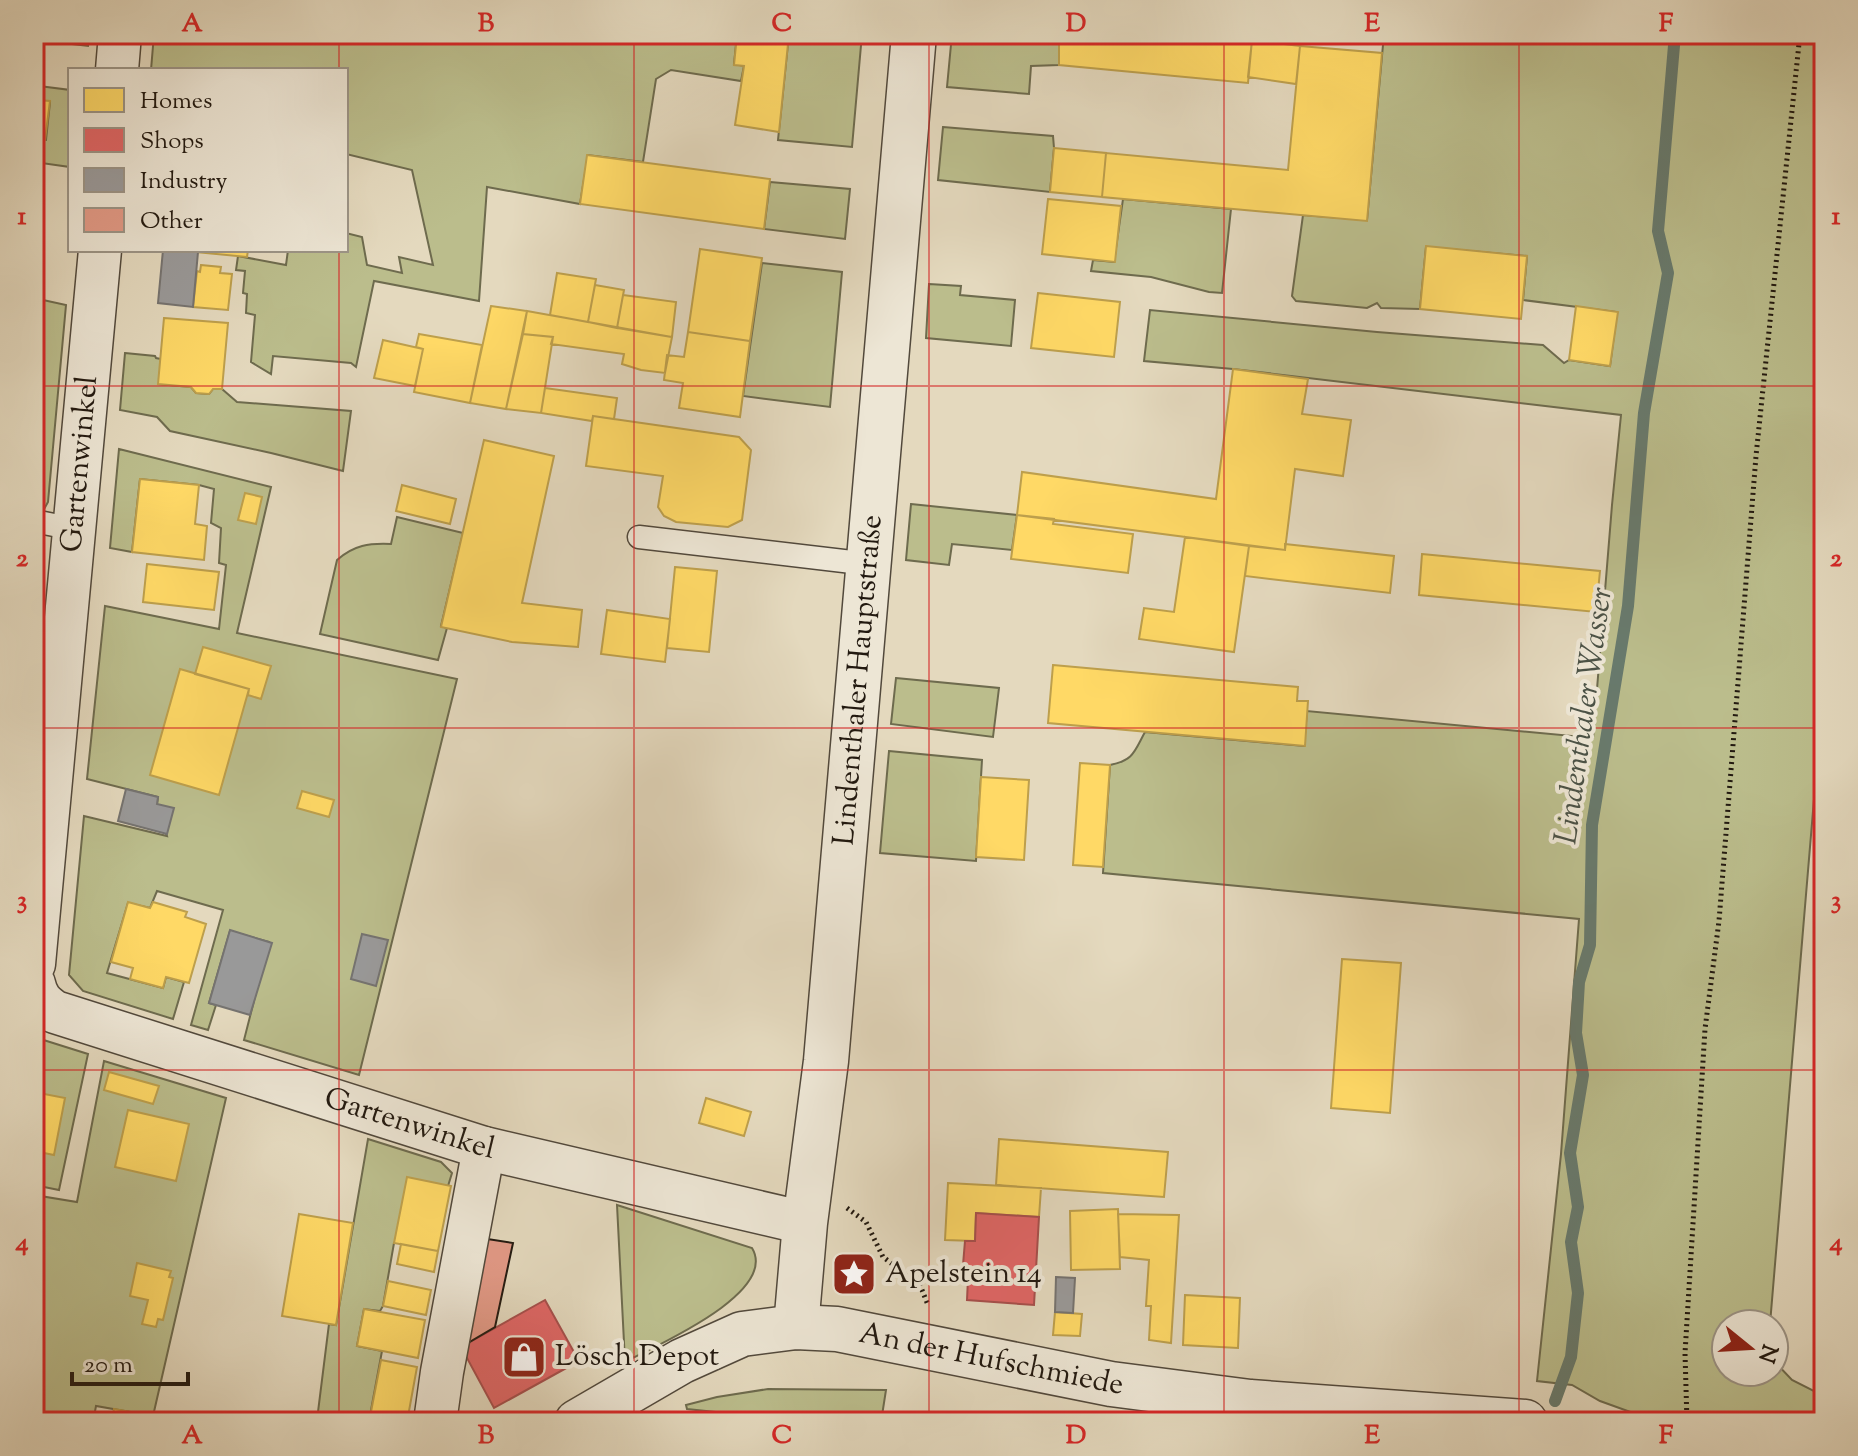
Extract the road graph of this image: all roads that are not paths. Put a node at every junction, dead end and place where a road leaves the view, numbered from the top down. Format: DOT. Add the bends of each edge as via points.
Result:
graph roads {
  1 [pos="120,34"];
  2 [pos="914,34"];
  3 [pos="117,68"];
  4 [pos="100,252"];
  5 [pos="34,521"];
  6 [pos="74,529"];
  7 [pos="639,537"];
  8 [pos="869,564"];
  9 [pos="34,964"];
  10 [pos="34,984"];
  11 [pos="484,1148"];
  12 [pos="808,1202"];
  13 [pos="796,1327"];
  14 [pos="435,1422"];
  15 [pos="577,1422"];
  16 [pos="1525,1422"];
  1 -- 3 [label="street"];
  2 -- 8 [label="street, Lindenthaler Hauptstraße"];
  4 -- 6 [label="street, Gartenwinkel"];
  5 -- 6 [label="lane"];
  6 -- 9 [label="street, Gartenwinkel"];
  7 -- 8 [label="lane"];
  8 -- 12 [label="street, Lindenthaler Hauptstraße" via="826,1061"];
  10 -- 11 [label="street, Gartenwinkel" via="37,996 55,1012"];
  11 -- 12 [label="street, Gartenwinkel"];
  11 -- 14 [label="street"];
  12 -- 13 [label="street, Lindenthaler Hauptstraße"];
  13 -- 15 [label="street, An der Hufschmiede" via="742,1334 682,1361"];
  13 -- 16 [label="street, An der Hufschmiede" via="837,1329 1111,1384 1235,1400"];
}
